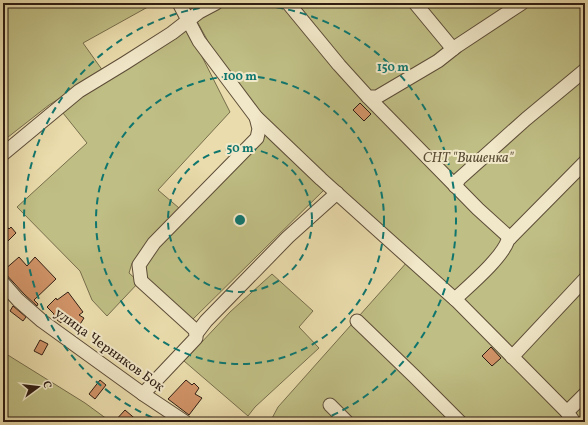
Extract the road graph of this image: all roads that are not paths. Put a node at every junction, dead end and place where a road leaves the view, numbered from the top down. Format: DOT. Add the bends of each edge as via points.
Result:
graph roads {
  1 [pos="179,3"];
  2 [pos="216,3"];
  3 [pos="288,3"];
  4 [pos="415,3"];
  5 [pos="522,3"];
  6 [pos="188,20"];
  7 [pos="453,49"];
  8 [pos="585,70"];
  9 [pos="368,97"];
  10 [pos="256,117"];
  11 [pos="3,154"];
  12 [pos="585,162"];
  13 [pos="455,186"];
  14 [pos="337,193"];
  15 [pos="510,238"];
  16 [pos="585,279"];
  17 [pos="3,283"];
  18 [pos="456,299"];
  19 [pos="18,300"];
  20 [pos="3,301"];
  21 [pos="357,321"];
  22 [pos="196,334"];
  23 [pos="512,357"];
  24 [pos="143,394"];
  25 [pos="585,394"];
  26 [pos="330,405"];
  27 [pos="571,417"];
  28 [pos="185,422"];
  29 [pos="347,422"];
  30 [pos="460,422"];
  1 -- 6 [label="street"];
  2 -- 6 [label="street"];
  3 -- 9 [label="street" via="338,65"];
  4 -- 7 [label="street"];
  5 -- 7 [label="street"];
  6 -- 10 [label="street" via="199,41"];
  6 -- 11 [label="street" via="172,33 79,91"];
  7 -- 9 [label="street" via="438,61 377,97"];
  8 -- 13 [label="street" via="521,124"];
  9 -- 13 [label="street"];
  10 -- 14 [label="street"];
  10 -- 22 [label="street" via="259,128 257,138 154,243 139,265 141,281 195,330"];
  12 -- 15 [label="street"];
  13 -- 15 [label="street"];
  14 -- 18 [label="street"];
  14 -- 22 [label="street" via="283,242"];
  15 -- 18 [label="street" via="497,258"];
  16 -- 23 [label="street"];
  17 -- 19 [label="street, улица Черников Бок"];
  18 -- 23 [label="street"];
  19 -- 20 [label="street"];
  19 -- 24 [label="street, улица Черников Бок" via="42,321"];
  21 -- 30 [label="street"];
  22 -- 24 [label="street" via="196,338 184,353"];
  23 -- 27 [label="street"];
  24 -- 28 [label="street, улица Черников Бок"];
  25 -- 27 [label="street"];
  26 -- 29 [label="street"];
}
